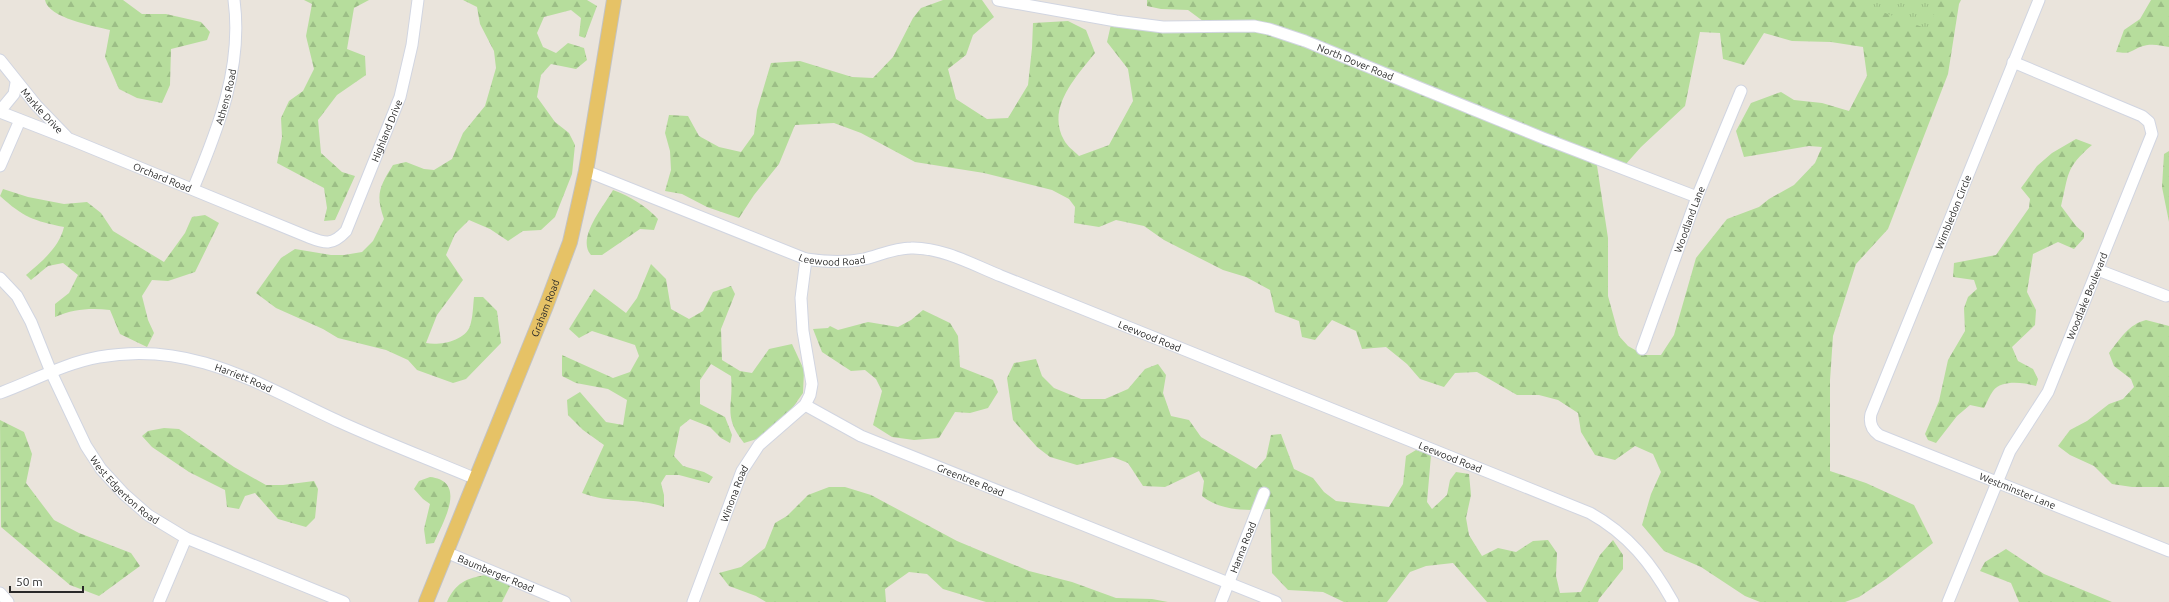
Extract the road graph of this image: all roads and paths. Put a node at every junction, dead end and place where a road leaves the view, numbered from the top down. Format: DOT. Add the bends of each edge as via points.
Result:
graph roads {
  1 [pos="234,0"];
  2 [pos="418,0"];
  3 [pos="614,0"];
  4 [pos="998,0"];
  5 [pos="2039,0"];
  6 [pos="0,60"];
  7 [pos="2013,62"];
  8 [pos="16,82"];
  9 [pos="1741,91"];
  10 [pos="0,112"];
  11 [pos="20,120"];
  12 [pos="69,138"];
  13 [pos="0,166"];
  14 [pos="586,171"];
  15 [pos="193,189"];
  16 [pos="1697,197"];
  17 [pos="324,242"];
  18 [pos="806,259"];
  19 [pos="2098,270"];
  20 [pos="0,278"];
  21 [pos="2166,296"];
  22 [pos="1642,349"];
  23 [pos="51,372"];
  24 [pos="0,393"];
  25 [pos="805,405"];
  26 [pos="1871,425"];
  27 [pos="476,479"];
  28 [pos="1996,481"];
  29 [pos="1264,493"];
  30 [pos="186,538"];
  31 [pos="2169,551"];
  32 [pos="448,553"];
  33 [pos="1228,583"];
  34 [pos="0,593"];
  35 [pos="8,602"];
  36 [pos="159,602"];
  37 [pos="344,602"];
  38 [pos="426,602"];
  39 [pos="563,602"];
  40 [pos="693,602"];
  41 [pos="1221,602"];
  42 [pos="1276,602"];
  43 [pos="1673,602"];
  44 [pos="1948,602"];
  1 -- 15 [label="street, Athens Road" via="235,45 230,84 218,128"];
  2 -- 17 [label="street, Highland Drive" via="408,68 392,119 346,231 335,241"];
  3 -- 14 [label="main road, Graham Road"];
  4 -- 16 [label="street, North Dover Road" via="1147,25 1179,28 1254,26 1269,29"];
  5 -- 7 [label="street, Wimbledon Circle"];
  6 -- 8 [label="street, Markle Drive"];
  7 -- 19 [label="street, Woodlake Boulevard" via="2142,116 2151,126 2152,134 2144,156"];
  7 -- 26 [label="street, Wimbledon Circle" via="1871,414"];
  8 -- 10 [label="street, Markle Drive" via="14,94"];
  8 -- 12 [label="street, Markle Drive"];
  9 -- 16 [label="street, Woodland Lane"];
  10 -- 11 [label="street, Orchard Road"];
  11 -- 12 [label="street, Orchard Road"];
  11 -- 13 [label="street"];
  12 -- 15 [label="street, Orchard Road"];
  14 -- 18 [label="street, Leewood Road"];
  14 -- 27 [label="main road, Graham Road" via="578,213 563,264"];
  15 -- 17 [label="street, Orchard Road"];
  16 -- 22 [label="street, Woodland Lane"];
  18 -- 25 [label="street" via="801,298 803,331 812,384"];
  18 -- 43 [label="street, Leewood Road" via="847,262 902,248 917,248 934,251 981,268 1590,513 1611,526 1635,547 1650,564"];
  19 -- 21 [label="street"];
  19 -- 28 [label="street, Woodlake Boulevard" via="2048,392 2035,415 2015,441"];
  20 -- 23 [label="street, West Edgerton Road" via="12,289 32,322"];
  23 -- 24 [label="street, Harriett Road"];
  23 -- 27 [label="street, Harriett Road" via="99,357 116,355 158,354 204,361 233,371 342,423"];
  23 -- 30 [label="street, West Edgerton Road" via="73,421 101,469 148,515"];
  25 -- 33 [label="street, Greentree Road" via="861,436"];
  25 -- 40 [label="street, Winona Road" via="762,442 742,471"];
  26 -- 28 [label="street, Westminster Lane" via="1879,435"];
  27 -- 32 [label="main road, Graham Road"];
  28 -- 31 [label="street, Westminster Lane"];
  28 -- 44 [label="street, Woodlake Boulevard"];
  29 -- 33 [label="street, Hanna Road"];
  30 -- 36 [label="street"];
  30 -- 37 [label="street, West Edgerton Road"];
  32 -- 38 [label="main road, Graham Road"];
  32 -- 39 [label="street, Baumberger Road"];
  33 -- 41 [label="street, Hanna Road"];
  33 -- 42 [label="street, Greentree Road"];
  34 -- 35 [label="street"];
}
